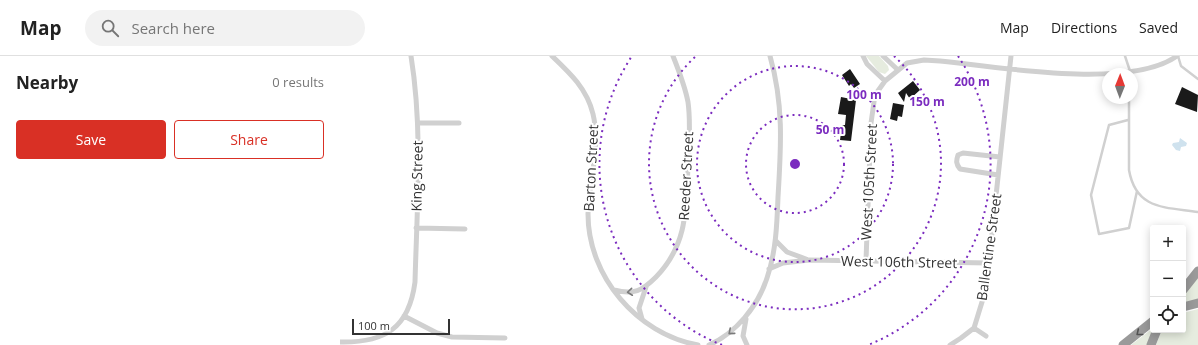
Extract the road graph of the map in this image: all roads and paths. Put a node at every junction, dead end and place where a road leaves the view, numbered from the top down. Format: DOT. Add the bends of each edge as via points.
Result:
graph roads {
  1 [pos="411,56"];
  2 [pos="552,56"];
  3 [pos="673,56"];
  4 [pos="770,56"];
  5 [pos="863,56"];
  6 [pos="884,56"];
  7 [pos="1011,56"];
  8 [pos="1126,56"];
  9 [pos="1178,56"];
  10 [pos="1010,68"];
  11 [pos="1129,68"];
  12 [pos="898,70"];
  13 [pos="1138,70"];
  14 [pos="1102,74"];
  15 [pos="1198,79"];
  16 [pos="885,81"];
  17 [pos="1129,104"];
  18 [pos="1128,120"];
  19 [pos="418,123"];
  20 [pos="459,123"];
  21 [pos="1000,157"];
  22 [pos="998,175"];
  23 [pos="1136,192"];
  24 [pos="1198,212"];
  25 [pos="416,228"];
  26 [pos="465,229"];
  27 [pos="776,241"];
  28 [pos="808,260"];
  29 [pos="866,261"];
  30 [pos="989,263"];
  31 [pos="769,269"];
  32 [pos="1198,271"];
  33 [pos="1186,286"];
  34 [pos="646,287"];
  35 [pos="613,290"];
  36 [pos="1198,304"];
  37 [pos="1186,306"];
  38 [pos="747,314"];
  39 [pos="404,316"];
  40 [pos="643,322"];
  41 [pos="1150,323"];
  42 [pos="974,328"];
  43 [pos="1156,333"];
  44 [pos="986,336"];
  45 [pos="505,338"];
  46 [pos="340,342"];
  47 [pos="698,345"];
  48 [pos="709,345"];
  49 [pos="747,345"];
  50 [pos="950,345"];
  51 [pos="1123,345"];
  52 [pos="1151,345"];
  1 -- 19 [label="street, King Street"];
  2 -- 35 [label="street, Barton Street" via="576,79 589,101 593,115 595,144 588,213 589,227 596,260"];
  3 -- 34 [label="street, Reeder Street" via="685,88 689,117 684,223 675,253 668,265"];
  4 -- 27 [label="street" via="776,75 781,119"];
  5 -- 16 [label="street"];
  6 -- 12 [label="street"];
  7 -- 10 [label="street, Ballentine Street"];
  8 -- 11 [label="lane"];
  9 -- 13 [label="street, West 105th Street"];
  9 -- 15 [label="lane" via="1181,66"];
  10 -- 12 [label="street, West 105th Street" via="924,60 907,63"];
  10 -- 14 [label="street, West 105th Street"];
  10 -- 21 [label="street, Ballentine Street"];
  12 -- 16 [label="street, West 105th Street"];
  16 -- 29 [label="street, West 105th Street" via="876,95 871,123"];
  17 -- 18 [label="lane"];
  18 -- 23 [label="lane" via="1128,170"];
  18 -- 23 [label="lane" via="1110,125 1091,195 1099,234 1128,228"];
  19 -- 20 [label="street, King Street"];
  19 -- 25 [label="street, King Street"];
  21 -- 22 [label="street, Ballentine Street"];
  21 -- 22 [label="street, Ballentine Street" via="963,153 958,155 956,160 960,169"];
  22 -- 30 [label="street, Ballentine Street"];
  23 -- 24 [label="lane" via="1144,201 1156,206"];
  25 -- 26 [label="street, King Street"];
  25 -- 39 [label="street, King Street" via="415,288 410,308"];
  27 -- 28 [label="street, West 106th Street" via="787,252"];
  27 -- 31 [label="street"];
  28 -- 29 [label="street, West 106th Street"];
  28 -- 31 [label="street, West 106th Street" via="783,263"];
  29 -- 30 [label="street, West 106th Street"];
  30 -- 42 [label="street, Ballentine Street" via="986,290"];
  31 -- 38 [label="street" via="761,291"];
  32 -- 33 [label="highway"];
  34 -- 35 [label="street, Reeder Street, one-way" via="640,291 625,293"];
  34 -- 40 [label="street, Reeder Street" via="639,308"];
  35 -- 40 [label="street, Barton Street"];
  36 -- 37 [label="highway"];
  38 -- 48 [label="street, one-way" via="722,340"];
  38 -- 49 [label="street" via="743,336"];
  39 -- 45 [label="street" via="428,330 447,336"];
  39 -- 46 [label="street" via="390,332 380,338 363,342"];
  40 -- 47 [label="street, Barton Street" via="671,338"];
  41 -- 51 [label="highway, one-way"];
  42 -- 44 [label="street"];
  42 -- 50 [label="street"];
  43 -- 52 [label="highway"];
}
